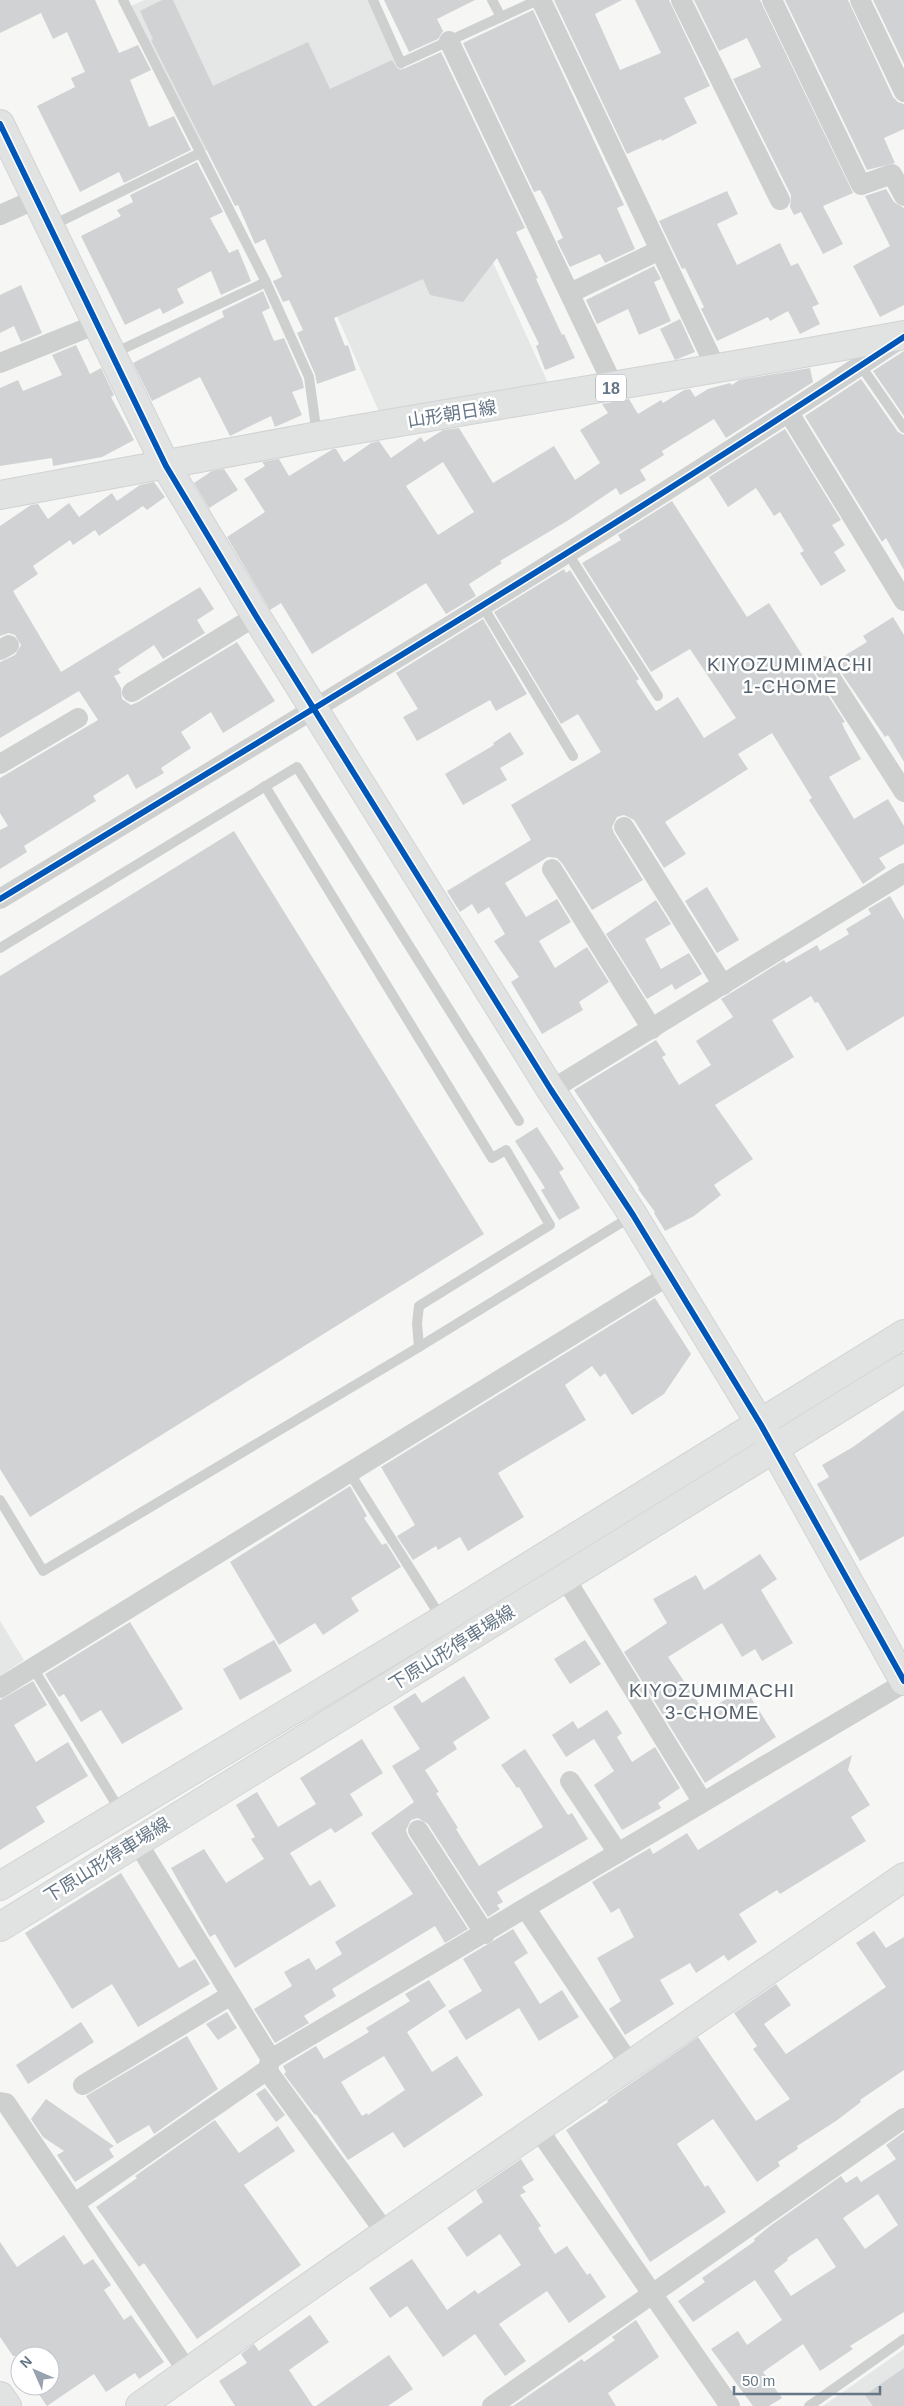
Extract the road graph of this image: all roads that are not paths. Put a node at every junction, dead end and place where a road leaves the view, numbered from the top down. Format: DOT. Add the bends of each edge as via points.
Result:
graph roads {
  1 [pos="123,0"];
  2 [pos="373,0"];
  3 [pos="492,0"];
  4 [pos="539,0"];
  5 [pos="681,0"];
  6 [pos="772,0"];
  7 [pos="860,0"];
  8 [pos="501,17"];
  9 [pos="449,41"];
  10 [pos="904,92"];
  11 [pos="0,124"];
  12 [pos="200,154"];
  13 [pos="904,196"];
  14 [pos="36,199"];
  15 [pos="780,200"];
  16 [pos="0,215"];
  17 [pos="50,226"];
  18 [pos="660,250"];
  19 [pos="266,282"];
  20 [pos="570,293"];
  21 [pos="97,324"];
  22 [pos="904,336"];
  23 [pos="111,354"];
  24 [pos="0,363"];
  25 [pos="861,366"];
  26 [pos="717,370"];
  27 [pos="614,387"];
  28 [pos="789,413"];
  29 [pos="904,428"];
  30 [pos="317,436"];
  31 [pos="166,466"];
  32 [pos="0,495"];
  33 [pos="567,552"];
  34 [pos="904,600"];
  35 [pos="482,605"];
  36 [pos="256,616"];
  37 [pos="823,666"];
  38 [pos="132,692"];
  39 [pos="658,696"];
  40 [pos="315,708"];
  41 [pos="78,718"];
  42 [pos="573,756"];
  43 [pos="0,764"];
  44 [pos="266,786"];
  45 [pos="904,792"];
  46 [pos="624,827"];
  47 [pos="552,869"];
  48 [pos="904,873"];
  49 [pos="0,899"];
  50 [pos="0,948"];
  51 [pos="722,985"];
  52 [pos="652,1029"];
  53 [pos="552,1090"];
  54 [pos="519,1121"];
  55 [pos="633,1215"];
  56 [pos="668,1276"];
  57 [pos="904,1334"];
  58 [pos="419,1347"];
  59 [pos="904,1368"];
  60 [pos="761,1425"];
  61 [pos="774,1450"];
  62 [pos="348,1472"];
  63 [pos="0,1500"];
  64 [pos="565,1578"];
  65 [pos="442,1620"];
  66 [pos="33,1668"];
  67 [pos="904,1682"];
  68 [pos="0,1688"];
  69 [pos="570,1781"];
  70 [pos="702,1801"];
  71 [pos="121,1812"];
  72 [pos="418,1830"];
  73 [pos="137,1842"];
  74 [pos="618,1853"];
  75 [pos="904,1877"];
  76 [pos="0,1886"];
  77 [pos="526,1909"];
  78 [pos="0,1927"];
  79 [pos="485,1934"];
  80 [pos="231,1995"];
  81 [pos="269,2064"];
  82 [pos="631,2066"];
  83 [pos="83,2085"];
  84 [pos="0,2102"];
  85 [pos="904,2118"];
  86 [pos="538,2129"];
  87 [pos="75,2203"];
  88 [pos="385,2232"];
  89 [pos="652,2296"];
  90 [pos="904,2339"];
  91 [pos="188,2372"];
  92 [pos="0,2396"];
  93 [pos="7,2406"];
  94 [pos="140,2406"];
  95 [pos="492,2406"];
  96 [pos="730,2406"];
  97 [pos="809,2406"];
  1 -- 12 [label="lane"];
  2 -- 9 [label="lane" via="401,63"];
  3 -- 8 [label="lane"];
  4 -- 8 [label="lane"];
  4 -- 18 [label="street"];
  5 -- 15 [label="street"];
  6 -- 13 [label="street" via="862,185 892,174"];
  7 -- 10 [label="street"];
  8 -- 9 [label="lane"];
  9 -- 20 [label="street"];
  11 -- 14 [label="main road"];
  12 -- 17 [label="lane"];
  12 -- 19 [label="lane"];
  14 -- 16 [label="street"];
  14 -- 17 [label="main road"];
  17 -- 21 [label="main road"];
  18 -- 20 [label="street"];
  18 -- 26 [label="street"];
  19 -- 23 [label="lane"];
  19 -- 30 [label="lane" via="309,377"];
  20 -- 27 [label="street"];
  21 -- 23 [label="main road"];
  21 -- 24 [label="street"];
  22 -- 25 [label="street"];
  22 -- 26 [label="main road, 山形朝日線 / 18"];
  23 -- 31 [label="main road"];
  25 -- 28 [label="street"];
  25 -- 29 [label="lane"];
  26 -- 27 [label="main road, 山形朝日線 / 18"];
  27 -- 30 [label="main road, 山形朝日線 / 18"];
  28 -- 33 [label="street"];
  28 -- 34 [label="street"];
  30 -- 31 [label="main road, 山形朝日線 / 18"];
  31 -- 32 [label="main road, 山形朝日線 / 18"];
  31 -- 36 [label="main road"];
  33 -- 35 [label="street"];
  33 -- 39 [label="lane"];
  35 -- 40 [label="street"];
  35 -- 42 [label="lane"];
  36 -- 38 [label="street"];
  36 -- 40 [label="main road"];
  37 -- 45 [label="street"];
  40 -- 49 [label="street"];
  40 -- 53 [label="main road"];
  41 -- 43 [label="street"];
  44 -- 50 [label="lane"];
  44 -- 54 [label="lane" via="297,767"];
  44 -- 58 [label="lane" via="492,1158 506,1150 550,1226 419,1306"];
  46 -- 51 [label="street"];
  47 -- 52 [label="street"];
  48 -- 51 [label="street"];
  51 -- 52 [label="street"];
  52 -- 53 [label="street"];
  53 -- 55 [label="main road"];
  55 -- 56 [label="main road"];
  55 -- 58 [label="lane"];
  56 -- 60 [label="main road"];
  56 -- 62 [label="street"];
  57 -- 60 [label="main road, 下原山形停車場線"];
  58 -- 63 [label="lane" via="43,1571"];
  59 -- 61 [label="main road, 下原山形停車場線"];
  60 -- 61 [label="main road"];
  60 -- 65 [label="main road, 下原山形停車場線"];
  61 -- 64 [label="main road, 下原山形停車場線"];
  61 -- 67 [label="main road"];
  62 -- 65 [label="lane"];
  62 -- 66 [label="street"];
  64 -- 70 [label="street"];
  64 -- 73 [label="main road, 下原山形停車場線"];
  65 -- 71 [label="main road, 下原山形停車場線"];
  66 -- 68 [label="street"];
  66 -- 71 [label="lane"];
  67 -- 70 [label="street"];
  69 -- 74 [label="street"];
  70 -- 74 [label="street"];
  71 -- 76 [label="main road, 下原山形停車場線"];
  72 -- 79 [label="street"];
  73 -- 78 [label="main road, 下原山形停車場線"];
  73 -- 80 [label="street"];
  74 -- 77 [label="street"];
  75 -- 82 [label="main road"];
  77 -- 79 [label="street"];
  77 -- 82 [label="street"];
  79 -- 81 [label="street"];
  80 -- 81 [label="street"];
  80 -- 83 [label="street"];
  81 -- 87 [label="street"];
  81 -- 88 [label="street"];
  82 -- 86 [label="main road"];
  84 -- 87 [label="street" via="6,2103"];
  85 -- 89 [label="street"];
  86 -- 88 [label="main road"];
  86 -- 89 [label="street"];
  87 -- 91 [label="street"];
  88 -- 91 [label="main road"];
  89 -- 95 [label="street"];
  89 -- 96 [label="street"];
  90 -- 97 [label="lane"];
  91 -- 94 [label="main road"];
  92 -- 93 [label="main road"];
}
